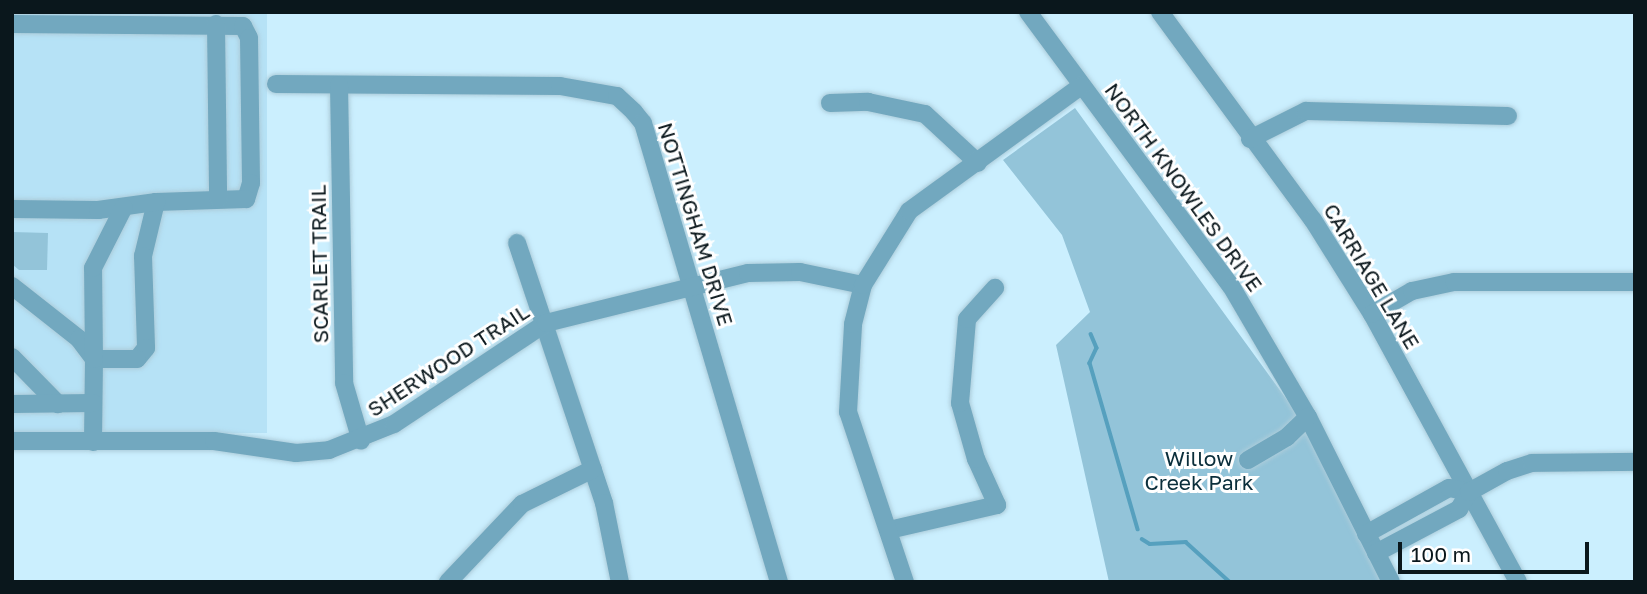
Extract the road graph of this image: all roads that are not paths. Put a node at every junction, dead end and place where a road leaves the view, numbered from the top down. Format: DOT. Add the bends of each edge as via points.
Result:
graph roads {
  1 [pos="1028,12"];
  2 [pos="1160,12"];
  3 [pos="12,24"];
  4 [pos="216,24"];
  5 [pos="276,84"];
  6 [pos="339,85"];
  7 [pos="1081,86"];
  8 [pos="830,103"];
  9 [pos="1508,116"];
  10 [pos="1250,139"];
  11 [pos="978,163"];
  12 [pos="218,200"];
  13 [pos="156,202"];
  14 [pos="124,207"];
  15 [pos="12,209"];
  16 [pos="517,243"];
  17 [pos="1635,282"];
  18 [pos="863,285"];
  19 [pos="12,286"];
  20 [pos="691,286"];
  21 [pos="995,288"];
  22 [pos="1372,314"];
  23 [pos="547,323"];
  24 [pos="12,357"];
  25 [pos="94,359"];
  26 [pos="14,402"];
  27 [pos="93,403"];
  28 [pos="58,404"];
  29 [pos="1308,417"];
  30 [pos="12,441"];
  31 [pos="361,441"];
  32 [pos="93,442"];
  33 [pos="1248,460"];
  34 [pos="1635,462"];
  35 [pos="593,469"];
  36 [pos="1469,492"];
  37 [pos="889,530"];
  38 [pos="1366,534"];
  39 [pos="1376,553"];
  40 [pos="448,582"];
  41 [pos="620,582"];
  42 [pos="779,582"];
  43 [pos="905,582"];
  44 [pos="1391,582"];
  45 [pos="1518,582"];
  1 -- 7 [label="street, NORTH KNOWLES DRIVE"];
  2 -- 10 [label="street, CARRIAGE LANE"];
  3 -- 4 [label="street"];
  4 -- 12 [label="street"];
  4 -- 12 [label="street" via="243,26 248,38 251,183 246,199"];
  5 -- 6 [label="street, NOTTINGHAM DRIVE"];
  6 -- 20 [label="street, NOTTINGHAM DRIVE" via="560,86 617,96 643,123"];
  6 -- 31 [label="street, SCARLET TRAIL" via="344,383"];
  7 -- 11 [label="street"];
  7 -- 29 [label="street, NORTH KNOWLES DRIVE" via="1231,286"];
  8 -- 11 [label="street" via="868,102 925,114"];
  9 -- 10 [label="street" via="1306,111"];
  10 -- 22 [label="street, CARRIAGE LANE" via="1314,220"];
  11 -- 18 [label="street" via="909,211"];
  12 -- 13 [label="street"];
  13 -- 14 [label="street"];
  13 -- 25 [label="street" via="143,256 146,348 137,359"];
  14 -- 15 [label="street"];
  14 -- 25 [label="street" via="93,268"];
  16 -- 23 [label="street"];
  17 -- 22 [label="street" via="1454,282 1412,291"];
  18 -- 20 [label="street, SHERWOOD TRAIL" via="800,272 748,273"];
  18 -- 37 [label="street" via="853,324 848,412"];
  19 -- 25 [label="street" via="79,339"];
  20 -- 23 [label="street, SHERWOOD TRAIL"];
  20 -- 42 [label="street, NOTTINGHAM DRIVE"];
  21 -- 37 [label="street" via="967,319 960,403 976,459 997,505"];
  22 -- 36 [label="street, CARRIAGE LANE"];
  23 -- 31 [label="street, SHERWOOD TRAIL" via="405,418"];
  23 -- 35 [label="street"];
  24 -- 28 [label="street"];
  25 -- 27 [label="street"];
  26 -- 28 [label="street"];
  27 -- 28 [label="street"];
  27 -- 32 [label="street"];
  29 -- 33 [label="street" via="1287,438"];
  29 -- 38 [label="street, NORTH KNOWLES DRIVE"];
  30 -- 32 [label="street, SHERWOOD TRAIL"];
  31 -- 32 [label="street, SHERWOOD TRAIL" via="296,453 214,441"];
  34 -- 36 [label="street" via="1532,463"];
  35 -- 40 [label="street" via="522,505"];
  35 -- 41 [label="street"];
  36 -- 38 [label="street" via="1449,488"];
  36 -- 39 [label="street" via="1460,509"];
  36 -- 45 [label="street, CARRIAGE LANE"];
  37 -- 43 [label="street"];
  38 -- 39 [label="street, NORTH KNOWLES DRIVE"];
  39 -- 44 [label="street, NORTH KNOWLES DRIVE"];
}
